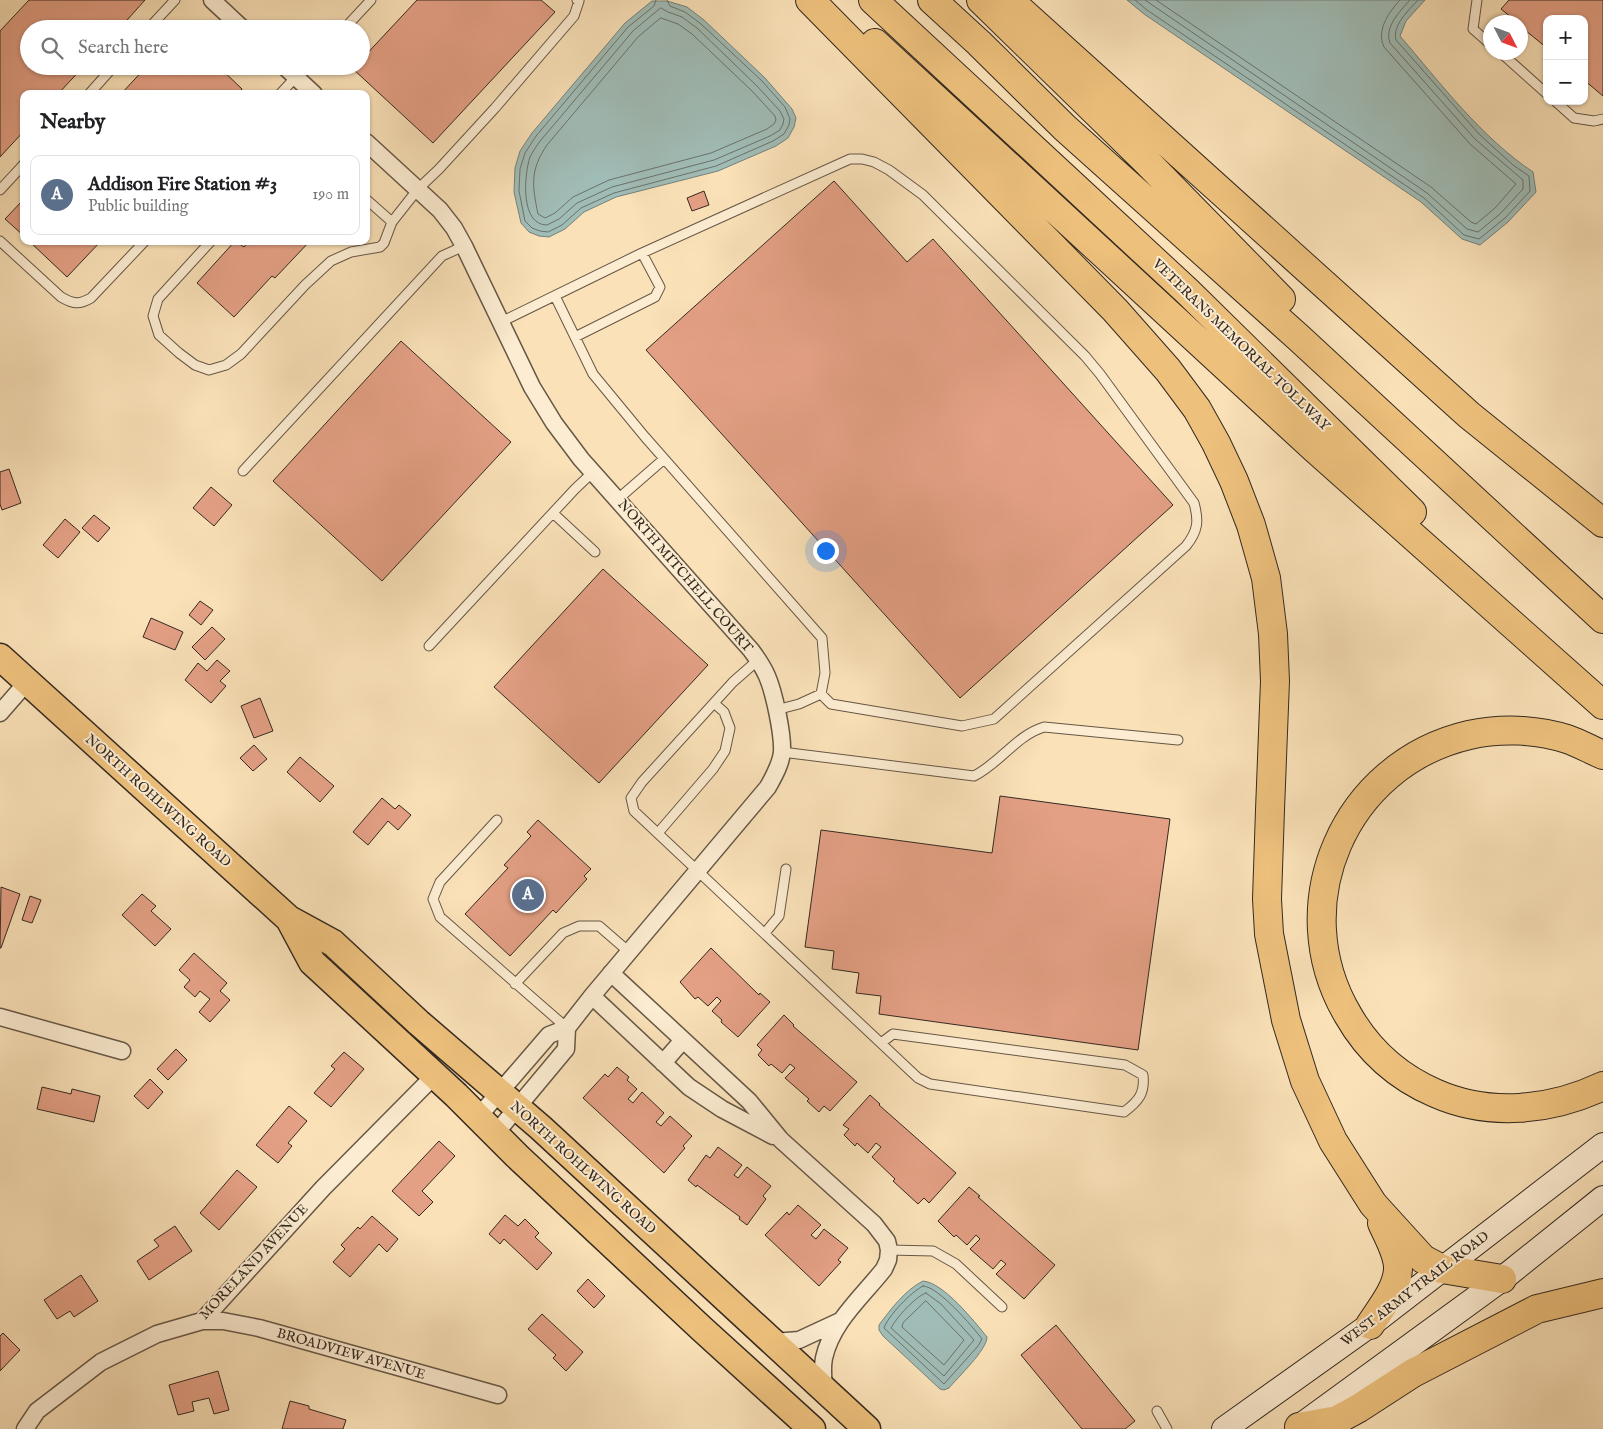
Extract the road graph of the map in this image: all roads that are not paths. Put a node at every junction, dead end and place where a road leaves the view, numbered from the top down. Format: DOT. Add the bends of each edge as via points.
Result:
graph roads {
  1 [pos="175,0"];
  2 [pos="371,0"];
  3 [pos="577,0"];
  4 [pos="810,0"];
  5 [pos="828,0"];
  6 [pos="873,0"];
  7 [pos="932,0"];
  8 [pos="981,0"];
  9 [pos="1009,0"];
  10 [pos="1477,0"];
  11 [pos="221,3"];
  12 [pos="156,20"];
  13 [pos="235,20"];
  14 [pos="352,20"];
  15 [pos="1483,38"];
  16 [pos="1509,60"];
  17 [pos="106,75"];
  18 [pos="292,75"];
  19 [pos="299,75"];
  20 [pos="93,90"];
  21 [pos="282,90"];
  22 [pos="311,90"];
  23 [pos="1543,90"];
  24 [pos="1559,105"];
  25 [pos="1603,119"];
  26 [pos="372,147"];
  27 [pos="20,168"];
  28 [pos="418,189"];
  29 [pos="0,190"];
  30 [pos="370,203"];
  31 [pos="392,222"];
  32 [pos="0,241"];
  33 [pos="141,245"];
  34 [pos="207,245"];
  35 [pos="464,246"];
  36 [pos="642,253"];
  37 [pos="555,296"];
  38 [pos="501,322"];
  39 [pos="575,337"];
  40 [pos="664,459"];
  41 [pos="243,471"];
  42 [pos="593,472"];
  43 [pos="618,499"];
  44 [pos="553,513"];
  45 [pos="1495,518"];
  46 [pos="1603,523"];
  47 [pos="595,552"];
  48 [pos="1603,618"];
  49 [pos="428,646"];
  50 [pos="0,657"];
  51 [pos="758,660"];
  52 [pos="27,682"];
  53 [pos="821,694"];
  54 [pos="1603,698"];
  55 [pos="714,703"];
  56 [pos="1603,705"];
  57 [pos="776,710"];
  58 [pos="0,713"];
  59 [pos="1178,740"];
  60 [pos="782,752"];
  61 [pos="1603,755"];
  62 [pos="497,820"];
  63 [pos="658,833"];
  64 [pos="698,870"];
  65 [pos="786,870"];
  66 [pos="289,919"];
  67 [pos="765,933"];
  68 [pos="629,952"];
  69 [pos="611,973"];
  70 [pos="515,984"];
  71 [pos="592,996"];
  72 [pos="0,1017"];
  73 [pos="567,1028"];
  74 [pos="683,1040"];
  75 [pos="882,1043"];
  76 [pos="122,1051"];
  77 [pos="663,1063"];
  78 [pos="434,1076"];
  79 [pos="1603,1086"];
  80 [pos="508,1100"];
  81 [pos="487,1125"];
  82 [pos="781,1140"];
  83 [pos="1603,1145"];
  84 [pos="1603,1198"];
  85 [pos="1373,1204"];
  86 [pos="889,1250"];
  87 [pos="1442,1269"];
  88 [pos="1502,1280"];
  89 [pos="1603,1293"];
  90 [pos="1002,1307"];
  91 [pos="202,1321"];
  92 [pos="840,1321"];
  93 [pos="1370,1325"];
  94 [pos="774,1342"];
  95 [pos="824,1388"];
  96 [pos="498,1395"];
  97 [pos="1157,1411"];
  98 [pos="1297,1428"];
  99 [pos="25,1429"];
  100 [pos="812,1429"];
  101 [pos="867,1429"];
  102 [pos="1167,1429"];
  103 [pos="1224,1429"];
  1 -- 12 [label="lane"];
  2 -- 14 [label="lane"];
  3 -- 28 [label="lane" via="574,16 495,108"];
  4 -- 85 [label="highway" via="1115,310 1168,370 1197,409 1234,481 1266,578 1273,634 1275,681 1267,899 1274,963 1286,1020 1305,1081 1333,1140"];
  5 -- 56 [label="highway" via="1315,449"];
  6 -- 54 [label="highway, VETERANS MEMORIAL TOLLWAY" via="1187,292"];
  7 -- 45 [label="highway" via="1065,128"];
  8 -- 45 [label="highway" via="1145,160"];
  9 -- 46 [label="highway" via="1469,415"];
  10 -- 15 [label="lane" via="1473,29"];
  11 -- 13 [label="street"];
  16 -- 23 [label="lane"];
  17 -- 20 [label="lane"];
  18 -- 21 [label="lane"];
  19 -- 22 [label="street"];
  24 -- 25 [label="lane" via="1574,118"];
  26 -- 28 [label="street, NORTH MITCHELL COURT"];
  27 -- 29 [label="lane"];
  28 -- 31 [label="lane"];
  28 -- 35 [label="street, NORTH MITCHELL COURT" via="440,210"];
  30 -- 31 [label="lane"];
  31 -- 34 [label="lane" via="380,247 351,252 331,261 241,354 226,365 209,370 195,365 159,335 154,316 158,298"];
  32 -- 33 [label="lane" via="72,304 82,304 92,298"];
  35 -- 38 [label="street, NORTH MITCHELL COURT"];
  35 -- 41 [label="lane" via="442,256"];
  36 -- 37 [label="lane"];
  36 -- 39 [label="lane" via="660,287 655,297"];
  36 -- 53 [label="lane" via="850,159 874,162 923,195 1085,356 1194,503 1198,518 1194,536 1186,546 994,719 962,726 831,704"];
  37 -- 38 [label="lane"];
  37 -- 39 [label="lane"];
  38 -- 42 [label="street, NORTH MITCHELL COURT" via="532,387 554,423"];
  39 -- 40 [label="lane" via="593,374"];
  40 -- 43 [label="lane"];
  40 -- 53 [label="lane" via="822,638 825,673"];
  42 -- 43 [label="street, NORTH MITCHELL COURT"];
  42 -- 44 [label="lane"];
  43 -- 51 [label="street, NORTH MITCHELL COURT"];
  44 -- 47 [label="lane"];
  44 -- 49 [label="lane"];
  45 -- 48 [label="highway"];
  50 -- 52 [label="main road, NORTH ROHLWING ROAD"];
  51 -- 55 [label="lane"];
  51 -- 57 [label="street, NORTH MITCHELL COURT" via="768,677"];
  52 -- 58 [label="street"];
  52 -- 66 [label="main road, NORTH ROHLWING ROAD"];
  53 -- 57 [label="lane"];
  55 -- 63 [label="lane" via="724,712 730,728 725,752"];
  55 -- 63 [label="lane" via="642,782 632,798 634,810"];
  57 -- 60 [label="street, NORTH MITCHELL COURT"];
  59 -- 60 [label="lane" via="1044,727 1031,731 988,769 974,776"];
  60 -- 64 [label="street, NORTH MITCHELL COURT" via="768,787"];
  61 -- 79 [label="highway" via="1568,739 1510,731 1470,735 1430,748 1385,778 1358,806 1329,866 1321,909 1325,959 1338,999 1370,1047 1406,1078 1467,1105 1511,1109 1562,1101"];
  62 -- 70 [label="lane" via="440,882 433,899 440,918"];
  63 -- 64 [label="lane"];
  64 -- 67 [label="lane"];
  64 -- 68 [label="street, NORTH MITCHELL COURT"];
  65 -- 67 [label="lane" via="779,916"];
  66 -- 78 [label="main road, NORTH ROHLWING ROAD" via="312,962"];
  66 -- 80 [label="main road, NORTH ROHLWING ROAD" via="333,943"];
  67 -- 75 [label="lane"];
  68 -- 69 [label="street, NORTH MITCHELL COURT"];
  68 -- 70 [label="lane" via="599,926 579,926 563,933"];
  69 -- 71 [label="street, NORTH MITCHELL COURT"];
  69 -- 74 [label="street"];
  70 -- 73 [label="lane"];
  71 -- 73 [label="street, NORTH MITCHELL COURT"];
  71 -- 77 [label="street"];
  72 -- 76 [label="street"];
  73 -- 80 [label="street, NORTH MITCHELL COURT" via="549,1035"];
  73 -- 80 [label="street, NORTH MITCHELL COURT" via="566,1049"];
  74 -- 77 [label="street"];
  74 -- 82 [label="street" via="749,1101"];
  75 -- 75 [label="lane" via="892,1034 1125,1065 1143,1075 1144,1087 1136,1103 1124,1112 930,1084 918,1078"];
  77 -- 82 [label="street" via="722,1109"];
  78 -- 81 [label="main road, NORTH ROHLWING ROAD"];
  78 -- 91 [label="street, MORELAND AVENUE" via="323,1188"];
  80 -- 81 [label="street, NORTH MITCHELL COURT"];
  80 -- 81 [label="street, NORTH MITCHELL COURT"];
  80 -- 94 [label="main road, NORTH ROHLWING ROAD"];
  81 -- 100 [label="main road, NORTH ROHLWING ROAD"];
  82 -- 86 [label="street" via="874,1224 887,1241"];
  83 -- 87 [label="main road, WEST ARMY TRAIL ROAD"];
  84 -- 88 [label="main road"];
  85 -- 87 [label="highway" via="1423,1259"];
  85 -- 93 [label="highway" via="1396,1256 1398,1270 1393,1289"];
  86 -- 90 [label="lane" via="933,1251 956,1264"];
  86 -- 92 [label="street" via="884,1269"];
  87 -- 88 [label="highway"];
  87 -- 93 [label="main road, WEST ARMY TRAIL ROAD"];
  88 -- 98 [label="main road"];
  89 -- 98 [label="highway" via="1537,1309 1413,1373 1337,1420"];
  91 -- 96 [label="street, BROADVIEW AVENUE" via="223,1321 259,1328"];
  91 -- 99 [label="street, MORELAND AVENUE" via="156,1334 101,1362 37,1411"];
  92 -- 94 [label="street" via="799,1340"];
  92 -- 95 [label="street" via="824,1358"];
  93 -- 103 [label="main road, WEST ARMY TRAIL ROAD"];
  94 -- 95 [label="main road, NORTH ROHLWING ROAD"];
  95 -- 101 [label="main road, NORTH ROHLWING ROAD"];
  97 -- 102 [label="lane"];
}
